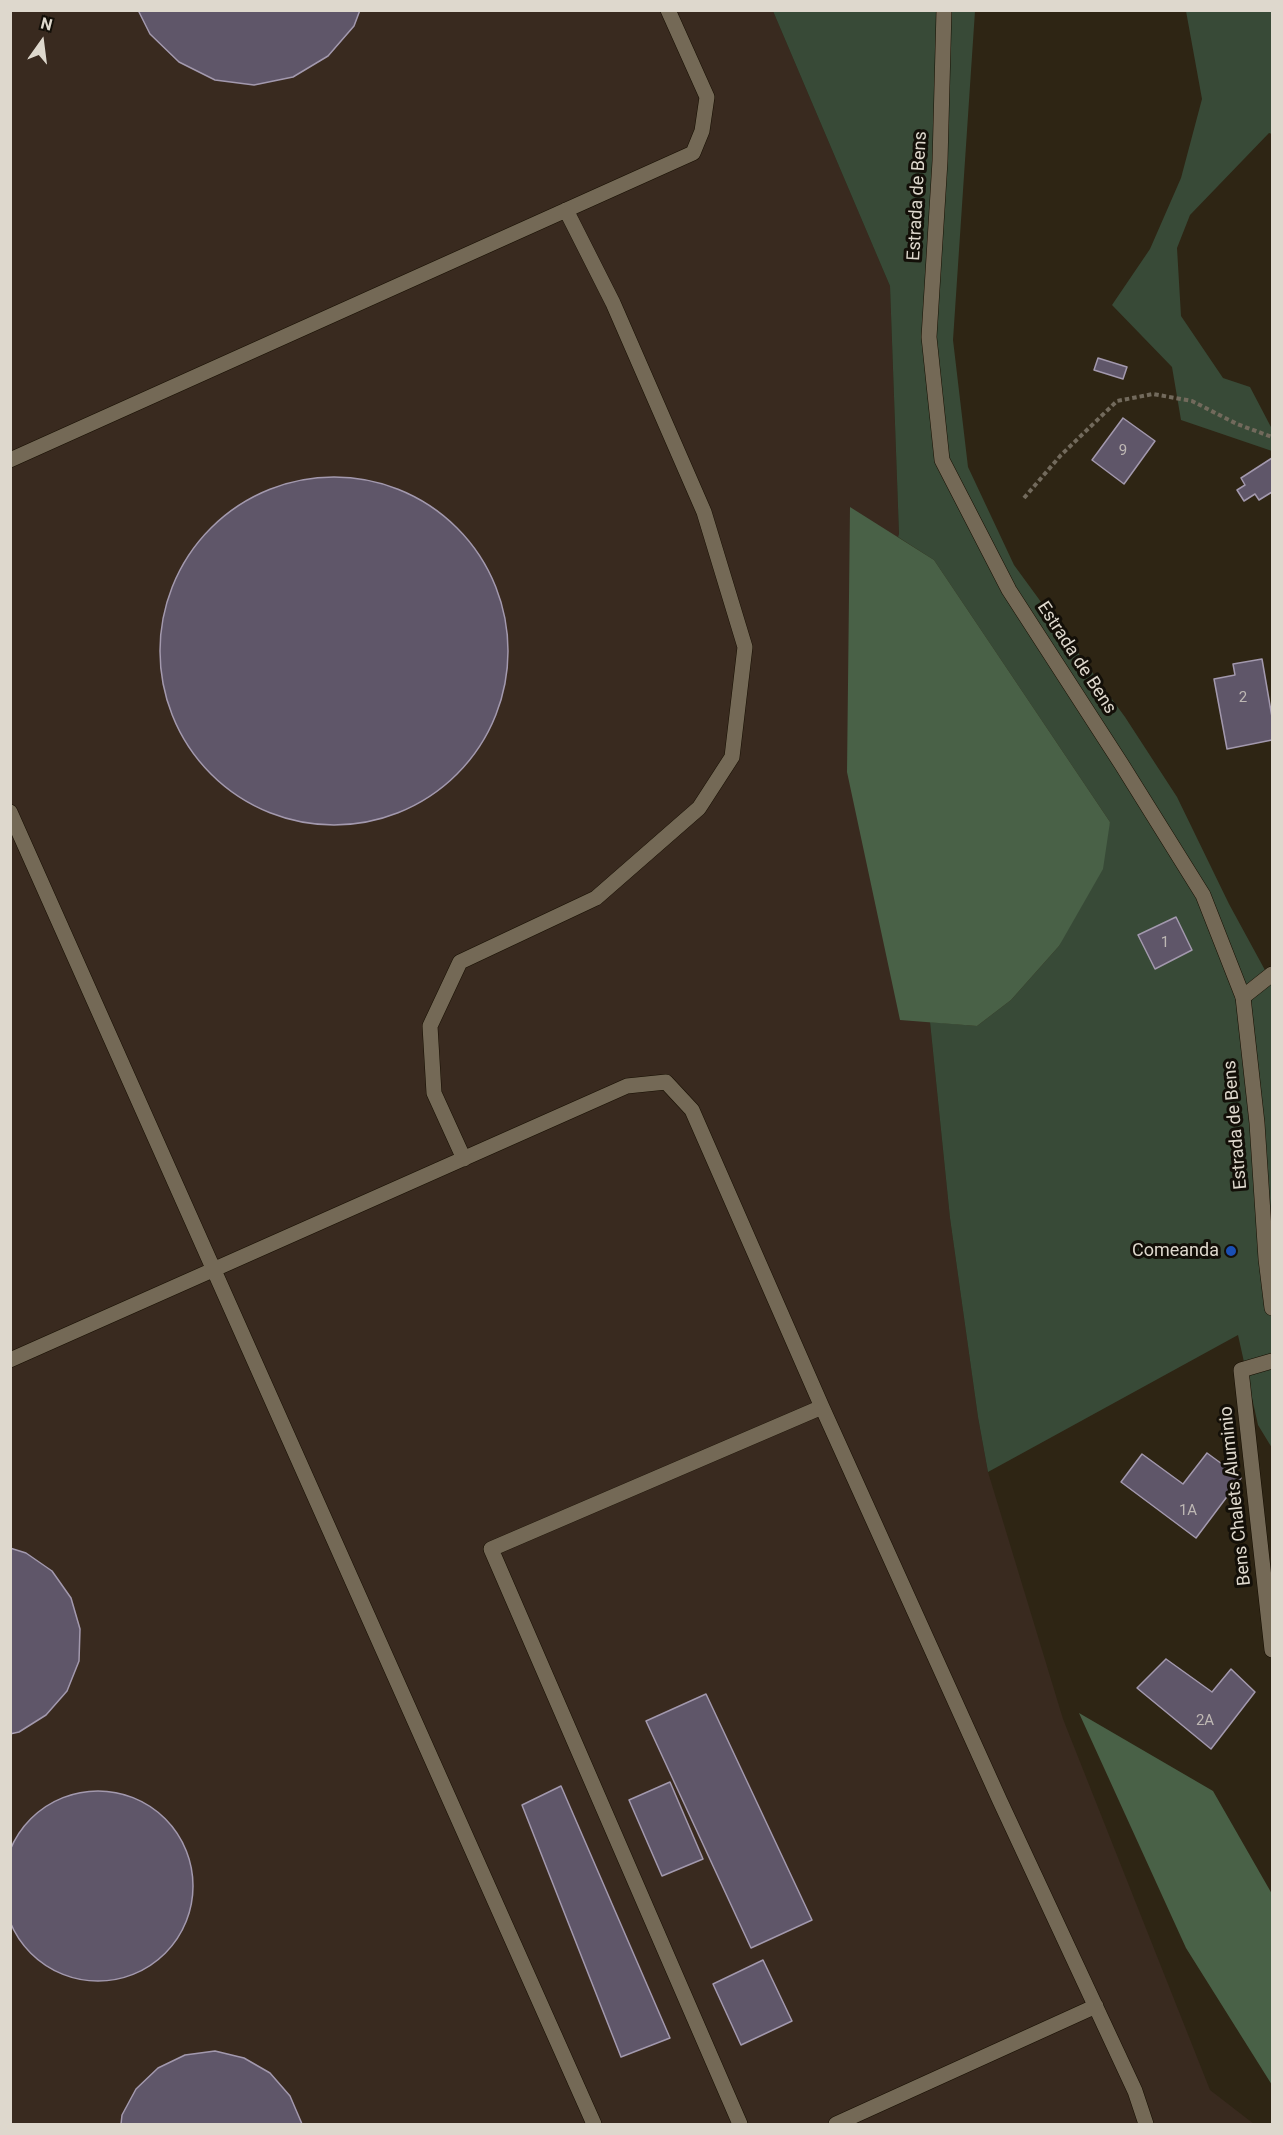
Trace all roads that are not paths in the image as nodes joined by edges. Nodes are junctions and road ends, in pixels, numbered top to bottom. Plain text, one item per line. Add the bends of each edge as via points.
1 (668, 10) edge
2 (944, 10) edge
3 (566, 210) junction
4 (10, 460) edge
5 (10, 812) edge
6 (1272, 974) edge
7 (1243, 997) junction
8 (464, 1159) junction
9 (214, 1269) junction
10 (1272, 1308) edge
11 (10, 1360) edge
12 (1272, 1361) edge
13 (822, 1407) junction
14 (1272, 1650) edge
15 (1095, 2006) junction
16 (594, 2124) edge
17 (740, 2124) edge
18 (836, 2124) edge
19 (1146, 2124) edge

1 - 3 street via 707,97 702,131 693,153
2 - 7 street, Estrada de Bens via 929,337 942,460 1009,590 1203,896
3 - 4 street
3 - 8 street via 613,303 704,512 746,647 732,757 699,808 596,898 460,962 430,1026 434,1093
5 - 9 street
6 - 7 street
7 - 10 street, Estrada de Bens
8 - 9 street
8 - 13 street via 627,1086 666,1082 692,1110
9 - 11 street
9 - 16 street
12 - 14 street, Bens Chalets Aluminio via 1241,1370
13 - 15 street
13 - 17 street via 491,1549
15 - 18 street
15 - 19 street

